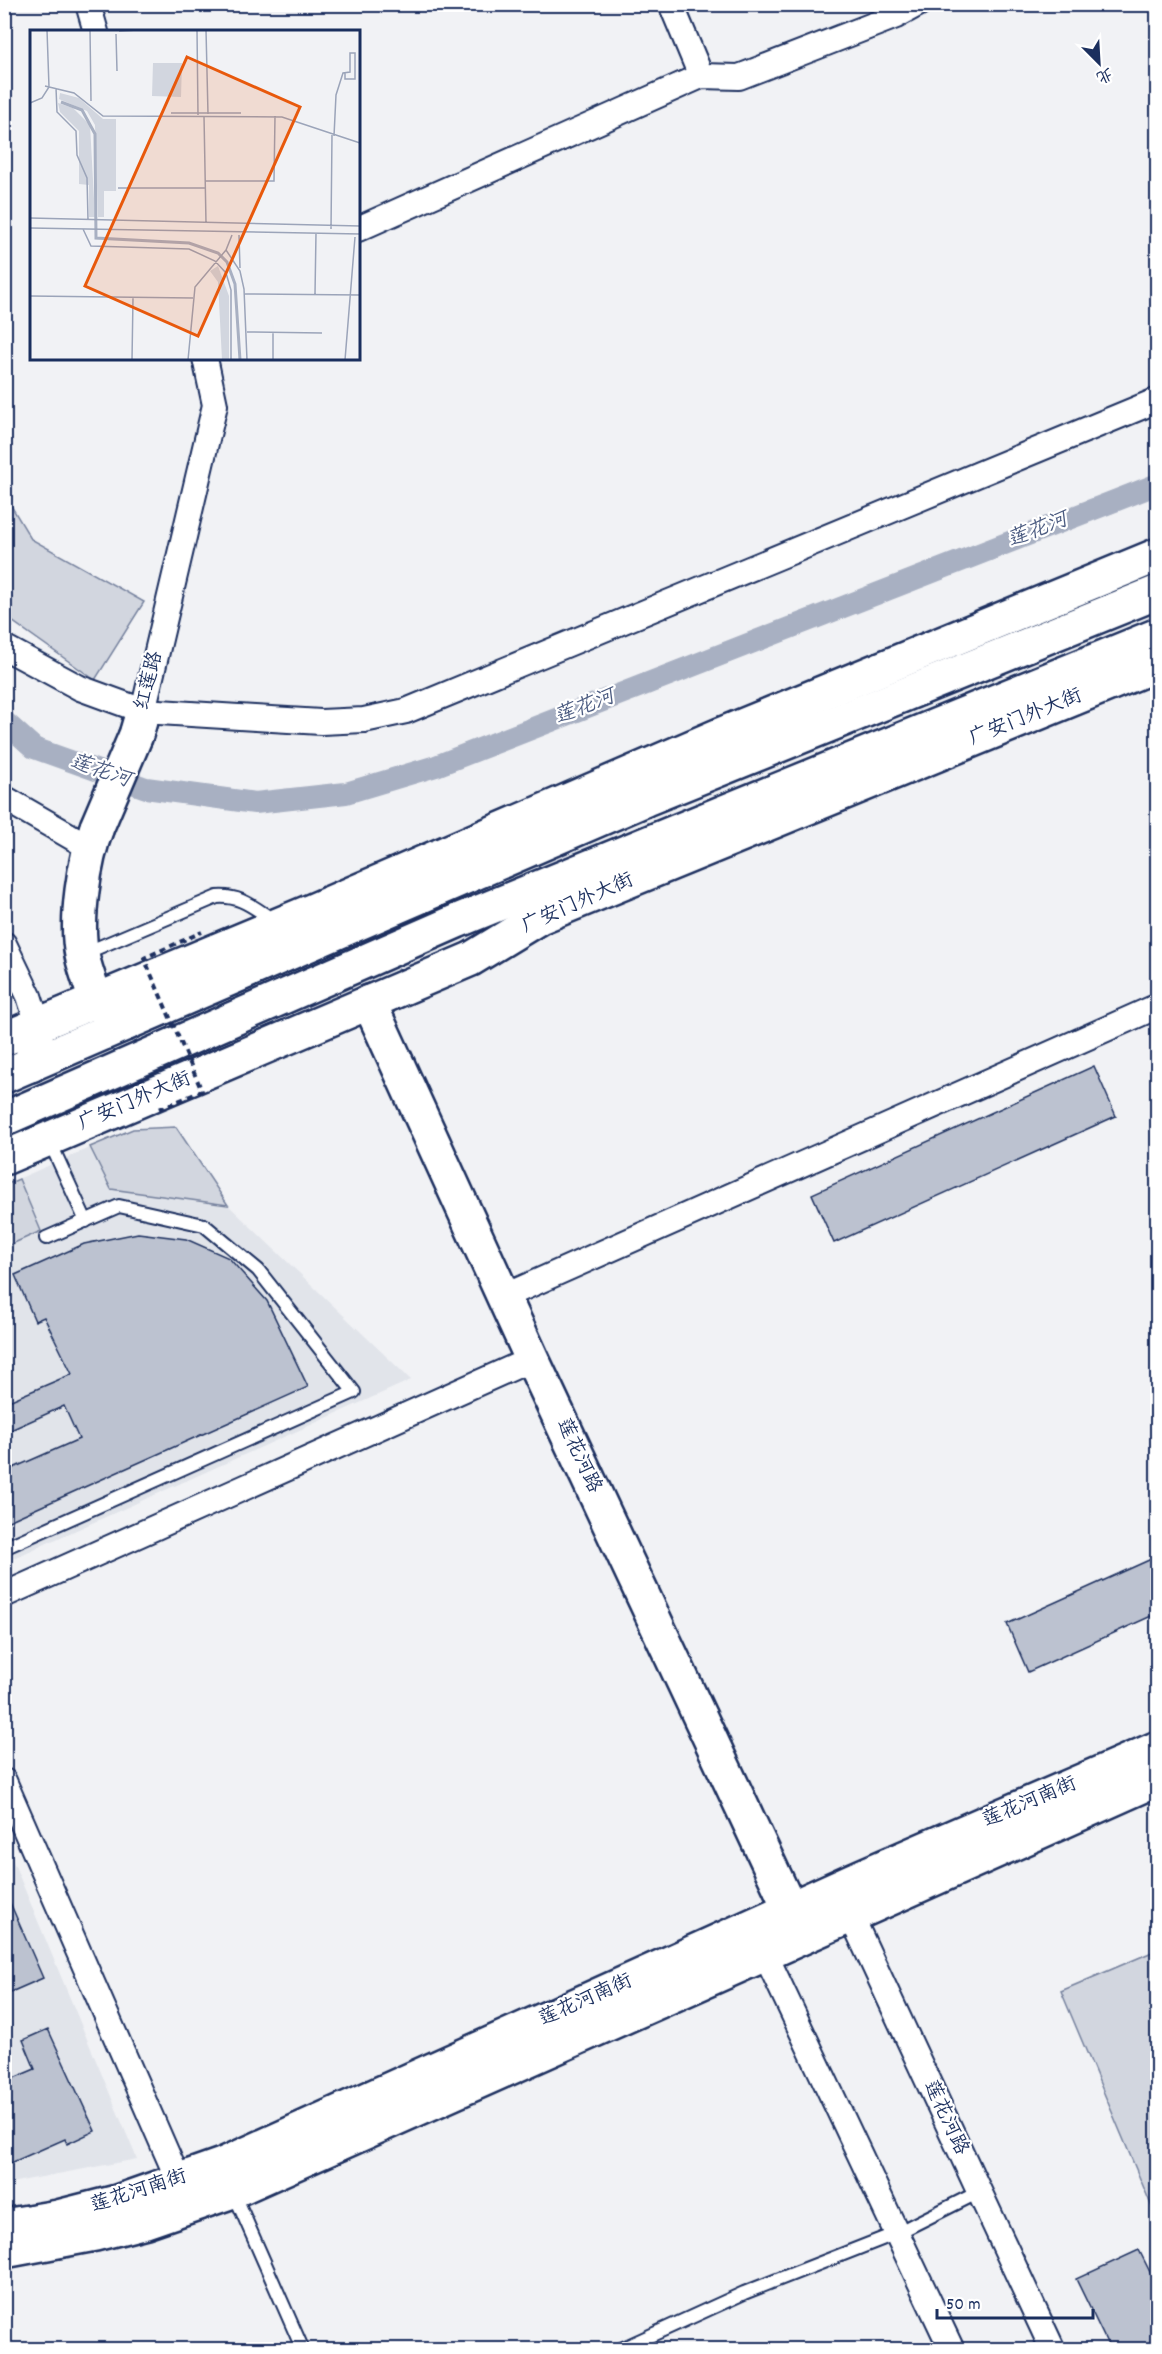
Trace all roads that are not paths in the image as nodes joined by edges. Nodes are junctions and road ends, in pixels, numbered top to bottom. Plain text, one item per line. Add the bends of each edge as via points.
1 (88, 4) edge
2 (671, 4) edge
3 (918, 4) edge
4 (95, 30) edge
5 (701, 76) junction
6 (360, 228) edge
7 (205, 360) edge
8 (1158, 400) edge
9 (1158, 555) edge
10 (1158, 592) edge
11 (1158, 634) edge
12 (4, 647) edge
13 (1158, 664) edge
14 (140, 723) junction
15 (4, 798) edge
16 (93, 837) junction
17 (286, 938) junction
18 (4, 944) edge
19 (82, 954) junction
20 (96, 1000) junction
21 (369, 1002) junction
22 (1158, 1005) edge
23 (127, 1023) junction
24 (38, 1024) junction
25 (4, 1039) edge
26 (18, 1070) edge
27 (4, 1119) edge
28 (48, 1139) junction
29 (4, 1158) edge
30 (86, 1221) junction
31 (46, 1238) dead end
32 (505, 1296) junction
33 (532, 1359) junction
34 (4, 1548) edge
35 (4, 1595) edge
36 (1158, 1748) edge
37 (1158, 1779) edge
38 (4, 1781) edge
39 (844, 1902) junction
40 (790, 1909) junction
41 (759, 1940) junction
42 (228, 2178) junction
43 (979, 2192) junction
44 (184, 2193) junction
45 (4, 2226) edge
46 (897, 2233) junction
47 (4, 2251) edge
48 (303, 2349) edge
49 (620, 2349) edge
50 (952, 2349) edge
51 (1053, 2349) edge

1 - 4 street
2 - 5 street
3 - 5 street via 739,77
5 - 6 street
7 - 14 street, 红莲路 via 215,405
8 - 14 street via 406,711 364,720 321,722
9 - 17 main road via 720,735
10 - 17 main road via 668,790
11 - 27 main road, 广安门外大街 via 457,921
12 - 14 street
13 - 21 main road, 广安门外大街 via 540,917 471,958
14 - 16 main road, 红莲路, bridge
15 - 16 street
16 - 19 main road, 红莲路 via 84,882
17 - 19 lane via 242,900 217,897
17 - 20 main road
17 - 23 main road
18 - 24 street
19 - 20 main road, 红莲路
20 - 23 main road
20 - 24 main road
21 - 28 main road, 广安门外大街
21 - 32 main road, 莲花河路
22 - 32 street
23 - 26 main road
24 - 25 main road
24 - 26 main road
28 - 29 main road, 广安门外大街
28 - 30 lane
30 - 31 lane
30 - 34 lane via 119,1206 204,1225 258,1270 354,1392
32 - 33 main road, 莲花河路
33 - 35 street
33 - 40 main road, 莲花河路
36 - 39 main road, 莲花河南街
37 - 39 main road, 莲花河南街
38 - 44 street
39 - 40 main road, 莲花河南街
39 - 41 main road, 莲花河南街
39 - 43 street, 莲花河路
40 - 41 main road, 莲花河南街
41 - 42 main road, 莲花河南街
41 - 46 street
42 - 44 main road, 莲花河南街
42 - 48 lane
43 - 46 lane
43 - 51 street, 莲花河路
44 - 45 main road, 莲花河南街 via 117,2202
44 - 47 main road, 莲花河南街 via 146,2221
46 - 49 lane via 744,2293
46 - 50 street

